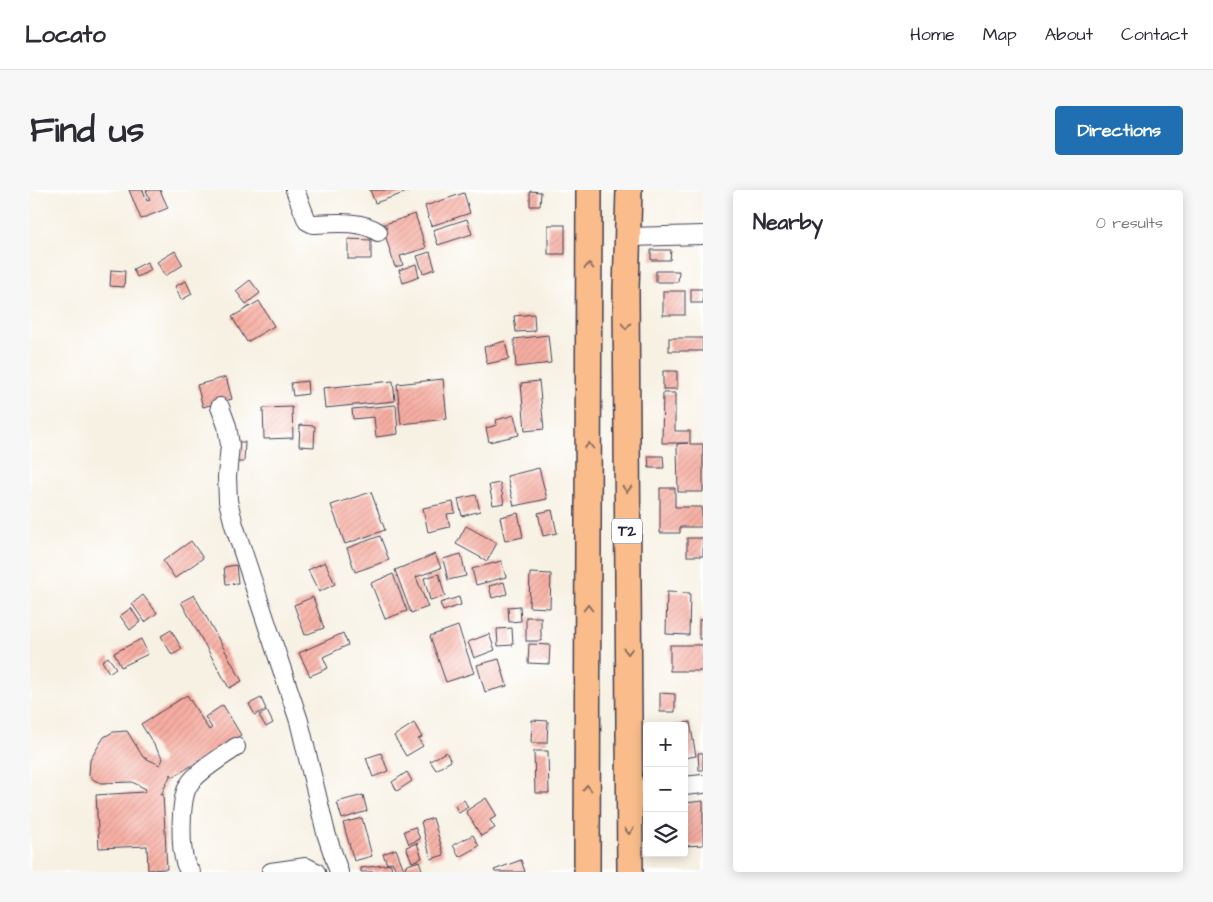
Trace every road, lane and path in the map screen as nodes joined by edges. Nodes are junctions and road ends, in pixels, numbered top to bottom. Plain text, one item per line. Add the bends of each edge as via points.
1 (295, 190) edge
2 (589, 190) edge
3 (629, 190) edge
4 (378, 232) dead end
5 (703, 235) edge
6 (629, 237) junction
7 (626, 290) junction
8 (589, 292) junction
9 (220, 407) dead end
10 (236, 748) dead end
11 (703, 784) edge
12 (688, 786) edge
13 (638, 790) edge
14 (191, 872) edge
15 (271, 872) edge
16 (316, 872) edge
17 (339, 872) edge
18 (586, 872) edge
19 (630, 872) edge

1 - 4 street via 307,221 313,224 360,225
8 -> 2 highway, T2
3 - 6 highway, T2
5 - 6 street
6 - 7 highway, T2
7 - 8 highway
7 -> 13 highway, T2
18 -> 8 highway, T2
9 - 17 street via 230,445 228,501 234,525 299,721 326,833
10 - 14 street via 195,777 183,799 182,848 185,865
11 - 12 street
13 -> 19 highway, T2
15 - 16 street via 306,867

